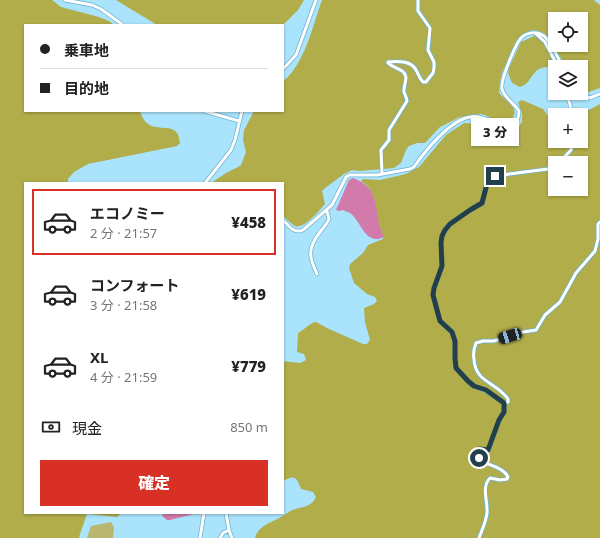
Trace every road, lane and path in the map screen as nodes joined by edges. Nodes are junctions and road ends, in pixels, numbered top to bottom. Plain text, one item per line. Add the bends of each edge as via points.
1 (65, 0) edge
2 (316, 0) edge
3 (418, 0) edge
4 (122, 24) edge
5 (535, 33) junction
6 (554, 60) edge
7 (559, 60) edge
8 (284, 67) edge
9 (600, 94) edge
10 (588, 97) edge
11 (206, 112) edge
12 (215, 112) edge
13 (242, 112) edge
14 (210, 114) junction
15 (239, 121) junction
16 (548, 169) edge
17 (382, 173) junction
18 (206, 182) edge
19 (327, 211) junction
20 (284, 221) edge
21 (600, 222) edge
22 (316, 274) dead end
23 (504, 403) junction
24 (204, 514) edge
25 (226, 514) edge
26 (229, 530) junction
27 (200, 538) edge
28 (220, 538) edge
29 (232, 538) edge
30 (479, 538) edge

1 - 4 street via 92,5
2 - 8 street via 296,55
3 - 17 street via 418,12 430,28 428,50 434,62 433,73 426,82 423,82 414,67 403,62 388,62 407,77 404,93 407,101 389,130 389,140 382,150
5 - 6 street via 545,42
5 - 7 street via 547,39
5 - 17 street via 521,38 502,79 504,94 519,111 513,126 498,127 476,116 465,118 441,134 410,169
9 - 10 street
11 - 14 street
12 - 14 street
13 - 15 street
14 - 15 street
15 - 18 street via 231,150
16 - 23 street via 490,178 482,203 450,224 442,236 442,266 433,295 440,321 452,332 455,341 456,368 474,386 486,390
17 - 19 street via 346,177
19 - 20 street via 300,232
19 - 22 street via 329,219 316,238 310,253
21 - 23 street via 595,251 576,273 560,302 545,315 536,330 476,343 474,366 477,373 505,393 508,402
23 - 30 street via 504,412 488,450 479,449 476,454 508,477 504,481 490,478 488,480 487,513
24 - 27 street
25 - 26 street
26 - 28 street
26 - 29 street

